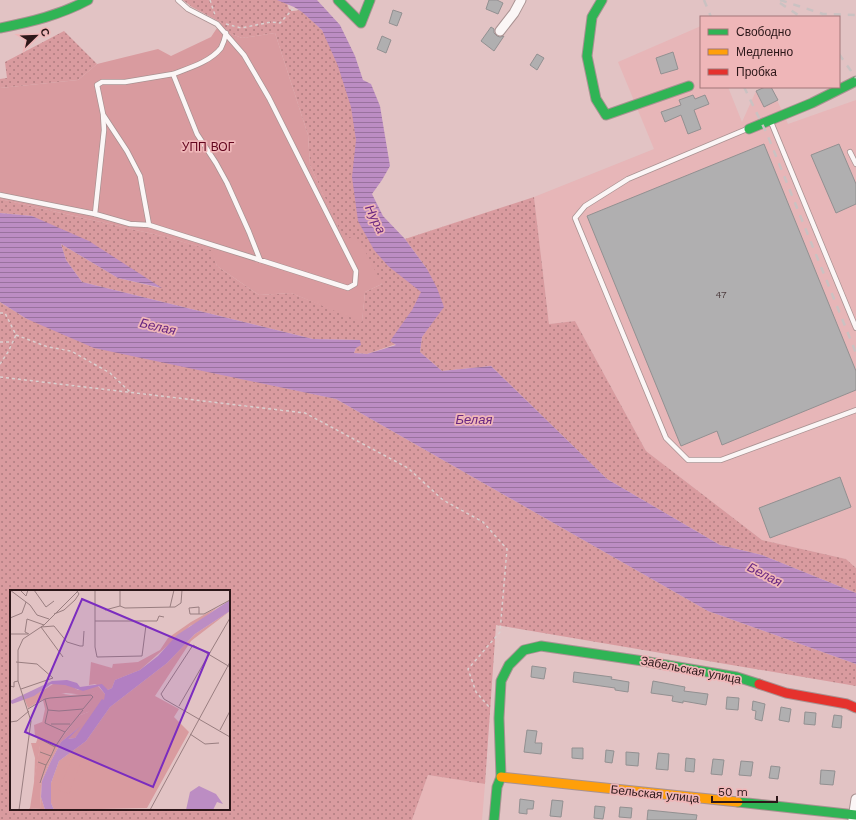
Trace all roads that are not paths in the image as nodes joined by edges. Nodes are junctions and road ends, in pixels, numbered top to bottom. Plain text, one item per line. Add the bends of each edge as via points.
1 (88, 0) edge
2 (178, 0) edge
3 (338, 0) edge
4 (370, 0) edge
5 (521, 0) edge
6 (602, 0) edge
7 (0, 28) edge
8 (500, 31) dead end
9 (226, 33) junction
10 (173, 74) junction
11 (856, 81) edge
12 (689, 86) dead end
13 (103, 114) junction
14 (770, 120) junction
15 (749, 129) joint
16 (850, 152) dead end
17 (856, 164) edge
18 (0, 195) edge
19 (95, 214) junction
20 (149, 226) junction
21 (260, 260) junction
22 (856, 328) edge
23 (856, 410) edge
24 (856, 708) edge
25 (501, 777) junction
26 (856, 799) edge
27 (854, 817) edge
28 (494, 820) edge

1 - 7 street via 76,8
2 - 9 lane via 188,9 217,24
3 - 4 street via 361,23
5 - 8 street
6 - 12 street via 592,18 587,56 596,99 606,115
9 - 10 lane via 221,48 212,57
9 - 21 lane via 244,55 269,98 356,271 355,284 348,288
10 - 13 lane via 125,82 102,82 97,85
10 - 21 lane via 197,134 227,183
11 - 14 street
13 - 19 lane via 104,130
13 - 20 lane via 140,176
14 - 15 street
14 - 22 lane
15 - 23 lane via 628,179 585,206 575,218 666,438 688,460 721,460
16 - 17 lane
18 - 19 lane
19 - 20 lane via 130,224
20 - 21 lane
24 - 25 street, Забельская улица via 847,704 786,693 737,677 541,646 524,650 509,666 501,680
25 - 27 street, Бельская улица
25 - 28 street via 497,787
26 - 27 street

